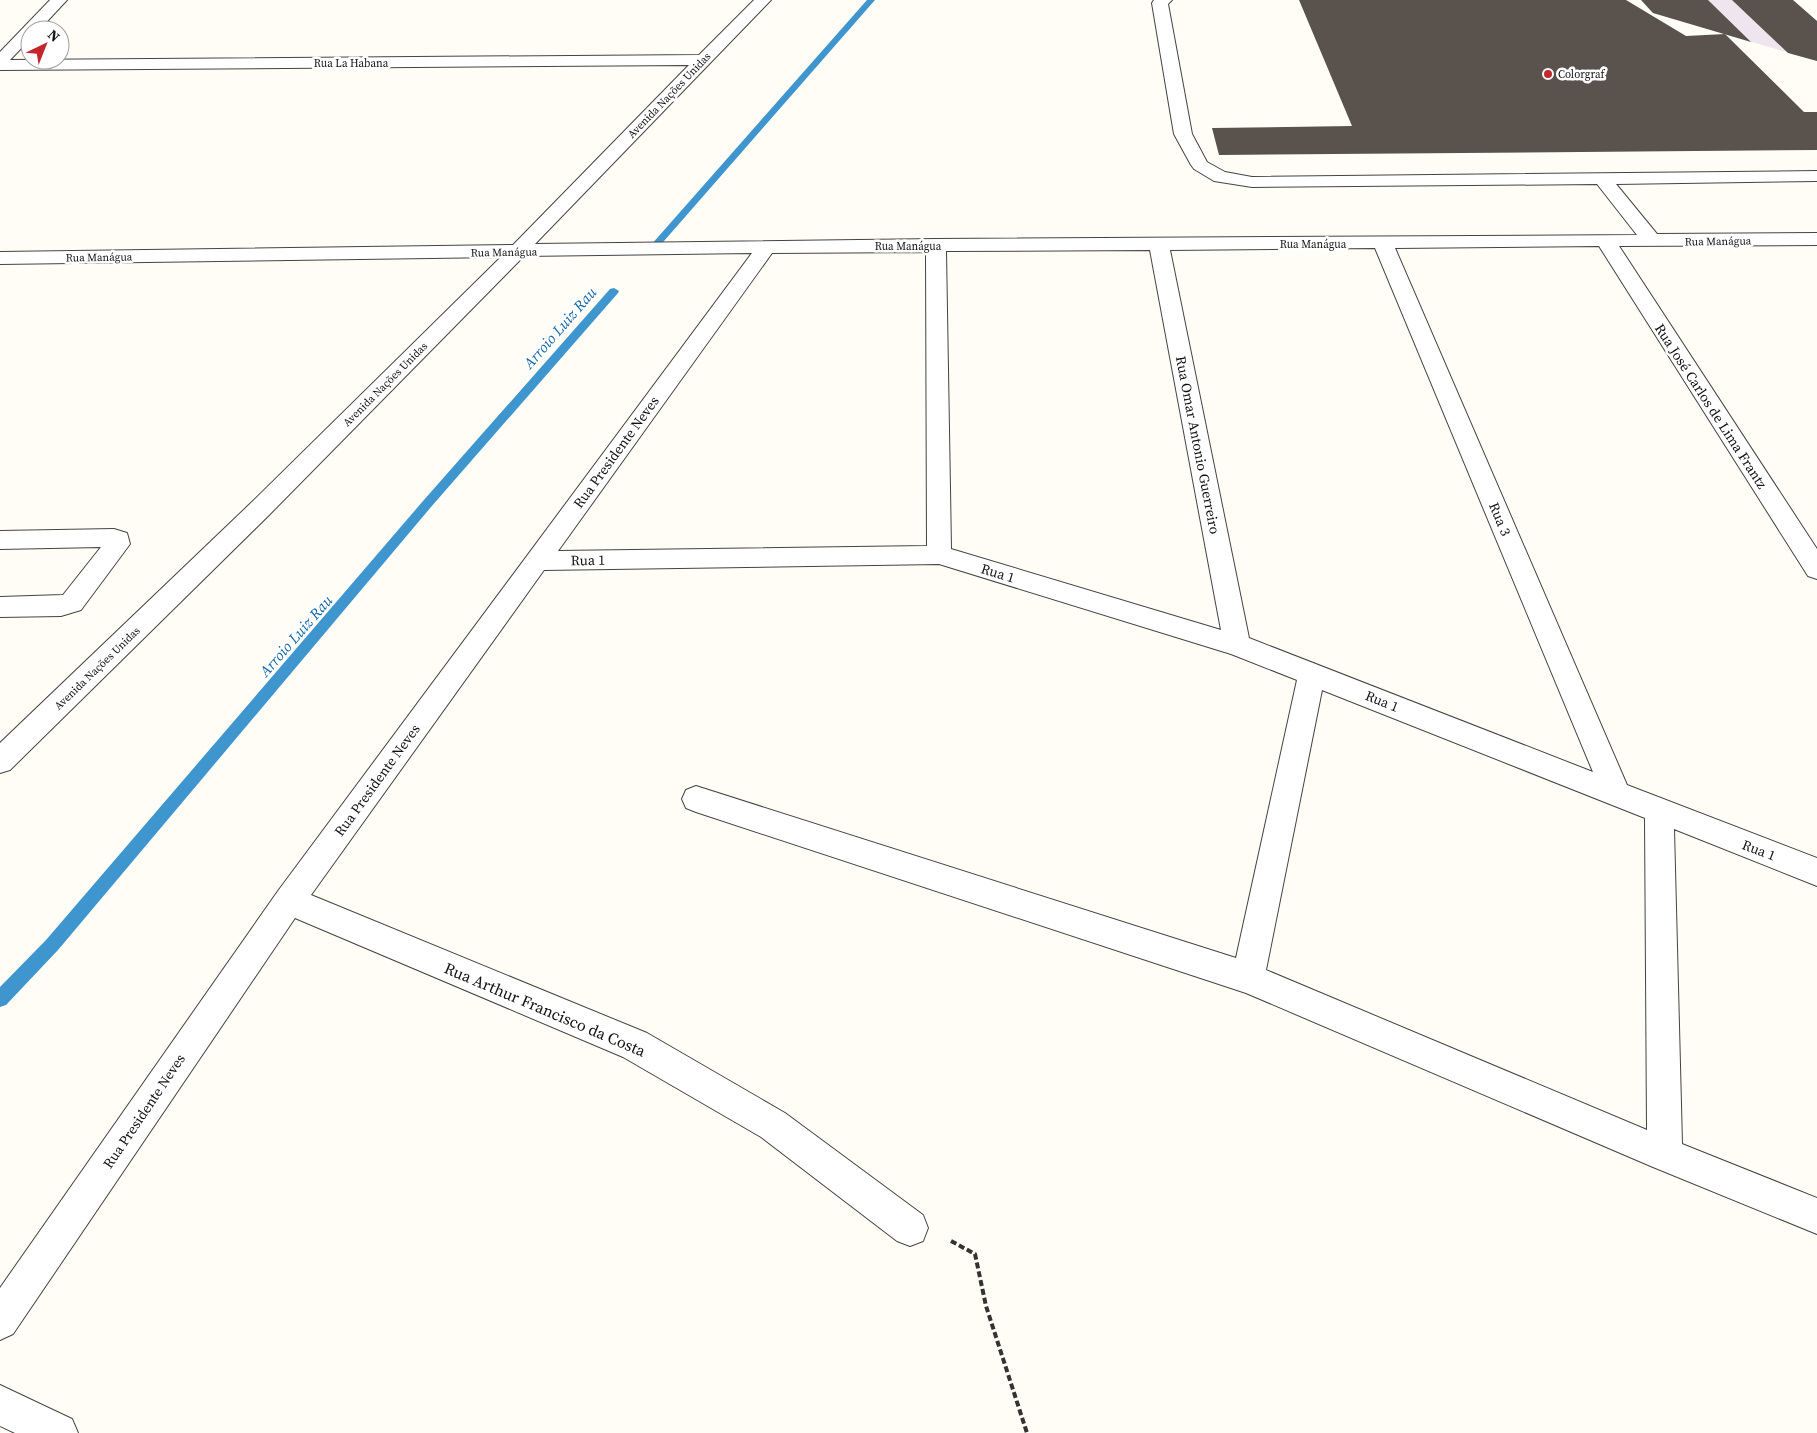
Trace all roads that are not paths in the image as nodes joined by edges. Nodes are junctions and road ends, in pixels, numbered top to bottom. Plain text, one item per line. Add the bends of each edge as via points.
1 (60, 0) edge
2 (764, 0) edge
3 (1164, 0) edge
4 (40, 20) edge
5 (20, 40) edge
6 (702, 60) junction
7 (0, 61) edge
8 (0, 65) edge
9 (1817, 176) edge
10 (1602, 178) junction
11 (1817, 239) edge
12 (1652, 241) junction
13 (1606, 242) junction
14 (1383, 243) junction
15 (936, 245) junction
16 (1159, 245) junction
17 (766, 247) junction
18 (518, 252) junction
19 (0, 258) edge
20 (0, 540) edge
21 (939, 555) junction
22 (537, 561) junction
23 (1817, 569) edge
24 (0, 606) edge
25 (1238, 645) junction
26 (1312, 674) junction
27 (0, 761) edge
28 (1616, 794) junction
29 (696, 799) dead end
30 (1658, 810) junction
31 (1817, 872) edge
32 (289, 901) junction
33 (1248, 978) junction
34 (1665, 1154) junction
35 (1817, 1216) edge
36 (910, 1228) dead end
37 (0, 1321) edge
38 (0, 1405) edge
39 (58, 1433) edge

1 - 4 street
2 - 6 street, Avenida Nações Unidas
3 - 10 street via 1160,3 1183,134 1200,165 1220,176 1252,182
5 - 7 street
6 - 8 street, Rua La Habana
6 - 18 street, Avenida Nações Unidas
9 - 10 street
10 - 12 street
11 - 12 street, Rua Manágua
12 - 13 street, Rua Manágua
13 - 14 street, Rua Manágua
13 - 23 street, Rua José Carlos de Lima Frantz
14 - 16 street, Rua Manágua
14 - 28 street, Rua 3
15 - 16 street, Rua Manágua
15 - 17 street, Rua Manágua
15 - 21 street
16 - 25 street, Rua Omar Antonio Guerreiro
17 - 18 street, Rua Manágua
17 - 22 street, Rua Presidente Neves
18 - 19 street, Rua Manágua
18 - 27 street, Avenida Nações Unidas via 136,631
20 - 24 street via 114,538 118,544 72,604
21 - 22 street, Rua 1
21 - 25 street, Rua 1
22 - 32 street, Rua Presidente Neves
25 - 26 street, Rua 1
26 - 28 street, Rua 1
26 - 33 street
28 - 30 street, Rua 1
29 - 33 street
30 - 31 street, Rua 1
30 - 34 street
32 - 36 street, Rua Arthur Francisco da Costa via 634,1045 773,1125
32 - 37 street, Rua Presidente Neves
33 - 34 street
34 - 35 street
38 - 39 street

